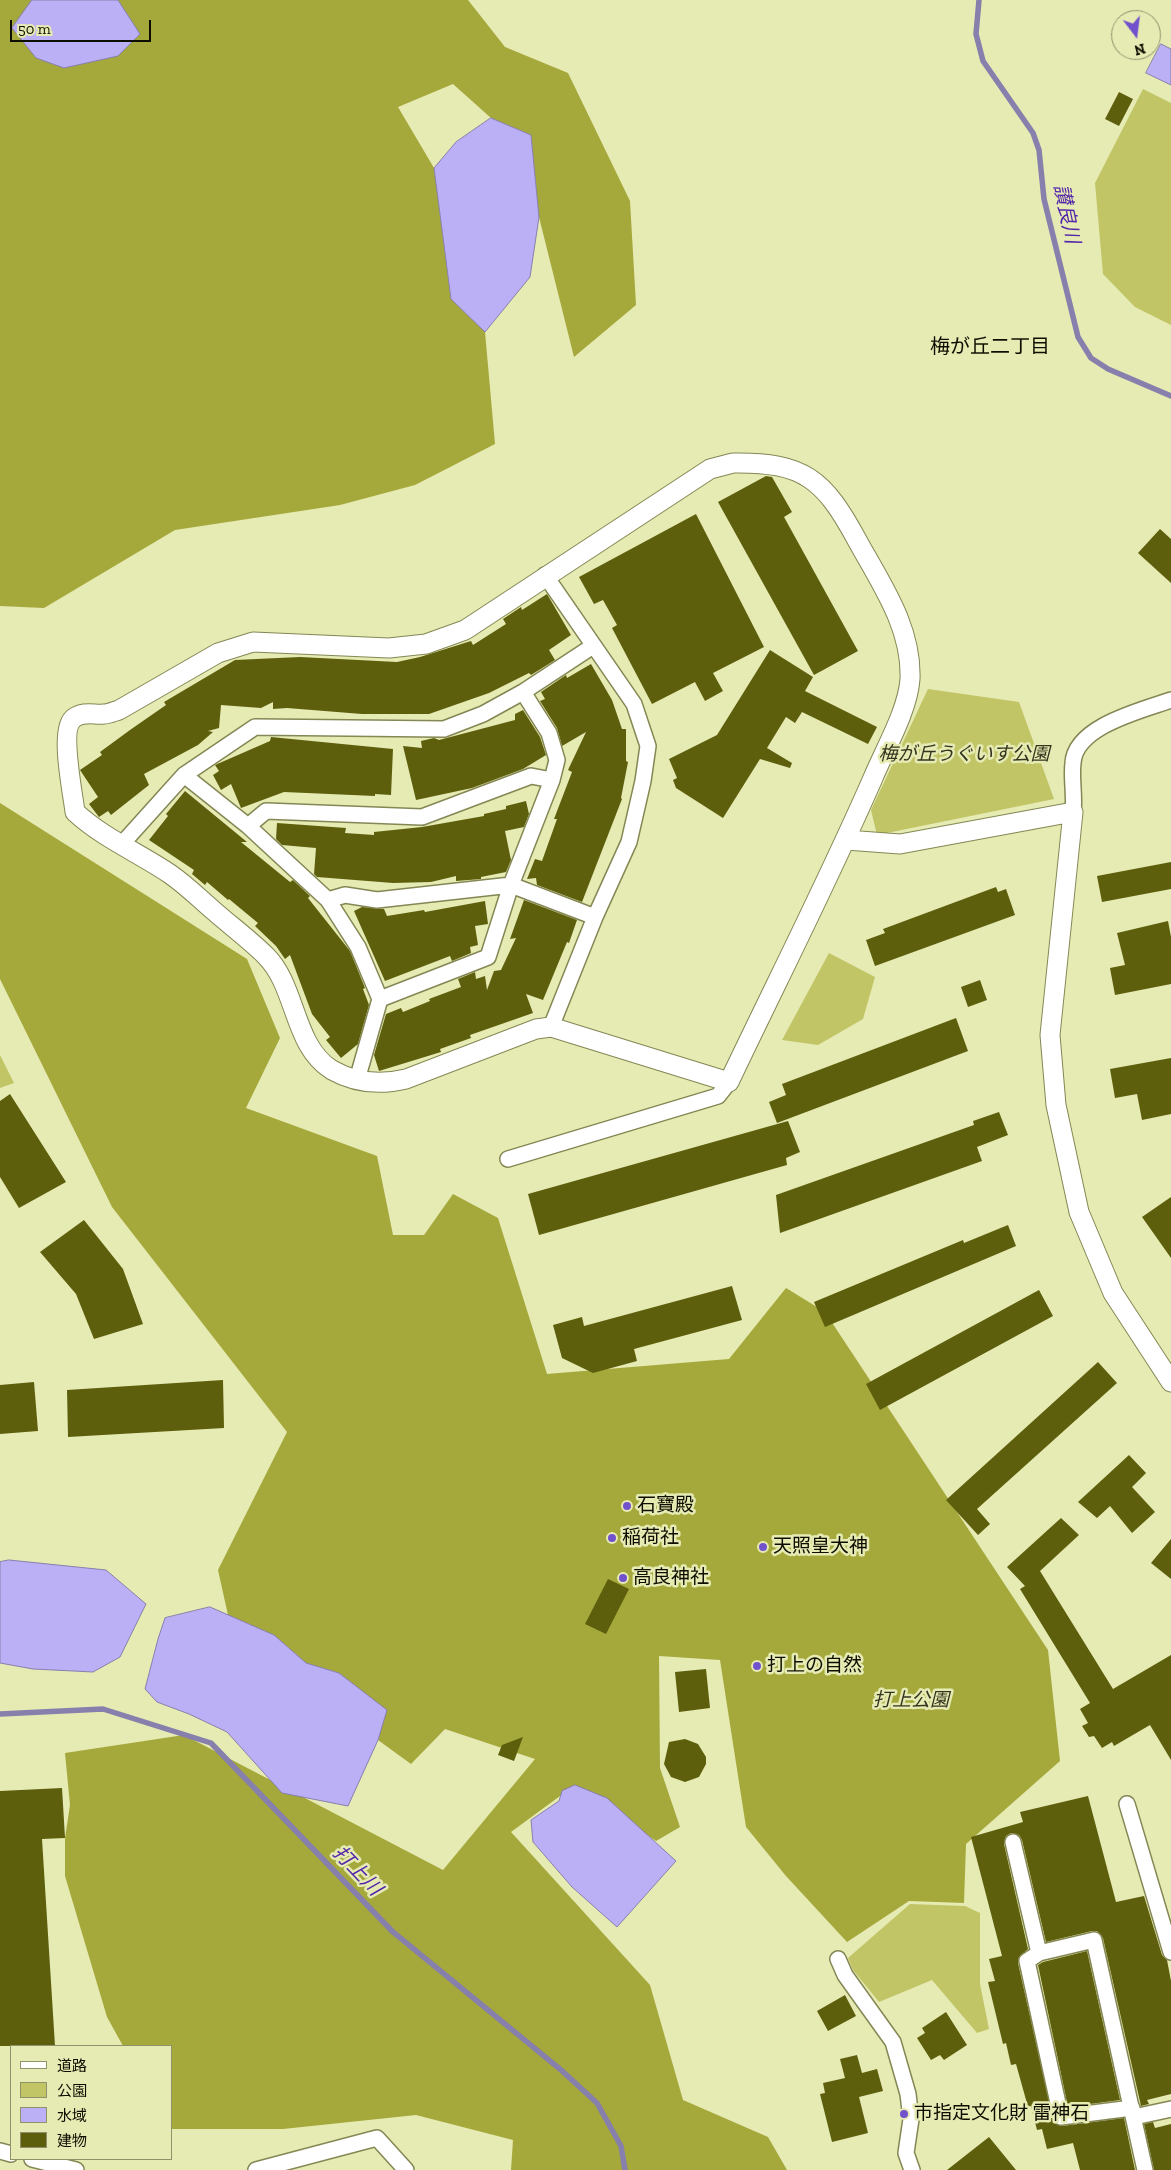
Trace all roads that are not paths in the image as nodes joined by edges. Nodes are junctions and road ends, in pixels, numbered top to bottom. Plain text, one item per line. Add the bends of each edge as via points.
1 (545, 575) junction
2 (593, 646) junction
3 (523, 692) junction
4 (1171, 700) edge
5 (184, 775) junction
6 (552, 780) junction
7 (1073, 812) junction
8 (248, 826) junction
9 (846, 840) junction
10 (121, 845) junction
11 (511, 885) junction
12 (328, 900) junction
13 (595, 917) junction
14 (380, 999) junction
15 (552, 1027) junction
16 (357, 1080) junction
17 (729, 1082) junction
18 (508, 1159) dead end
19 (1171, 1382) edge
20 (1127, 1804) dead end
21 (1013, 1842) dead end
22 (1171, 1952) edge
23 (1039, 1953) junction
24 (838, 1959) dead end
25 (1171, 2109) edge
26 (1133, 2112) junction
27 (36, 2160) edge
28 (76, 2170) edge
29 (256, 2170) edge
30 (406, 2170) edge
31 (912, 2170) edge
32 (1146, 2170) edge

1 - 2 street
1 - 9 street via 710,469 733,463 764,463 792,468 815,482 838,505 899,618 908,647 910,680 904,706
1 - 10 street via 465,630 426,644 390,648 253,642 218,653 119,710 106,714 86,713 73,718 67,728 67,746 75,812
2 - 3 street
2 - 13 street via 634,704 648,746 644,781 629,842
3 - 5 street via 483,714 444,729 255,727
3 - 6 street via 549,733 556,760
4 - 7 street via 1114,719 1079,744 1072,761
5 - 8 street
5 - 10 street
6 - 8 street via 531,776 422,817 266,811
6 - 11 street
7 - 9 street via 900,844
7 - 19 street via 1050,1035 1056,1105 1078,1212 1113,1293
8 - 12 street
9 - 17 street
10 - 16 street via 172,875 268,957 285,984 314,1052 331,1070
11 - 12 street via 377,900 345,895
11 - 13 street
11 - 14 street via 488,957
12 - 14 street via 358,947
13 - 15 street
14 - 16 street
15 - 16 street via 536,1028 406,1079 386,1084
15 - 17 street
17 - 18 street via 718,1096
20 - 22 street
21 - 23 street
23 - 26 street via 1094,1940
23 - 26 street via 1027,1961 1061,2117
24 - 31 street via 893,2042 908,2094 911,2119 906,2153
25 - 26 street
26 - 32 street
27 - 28 street
29 - 30 street via 377,2138

